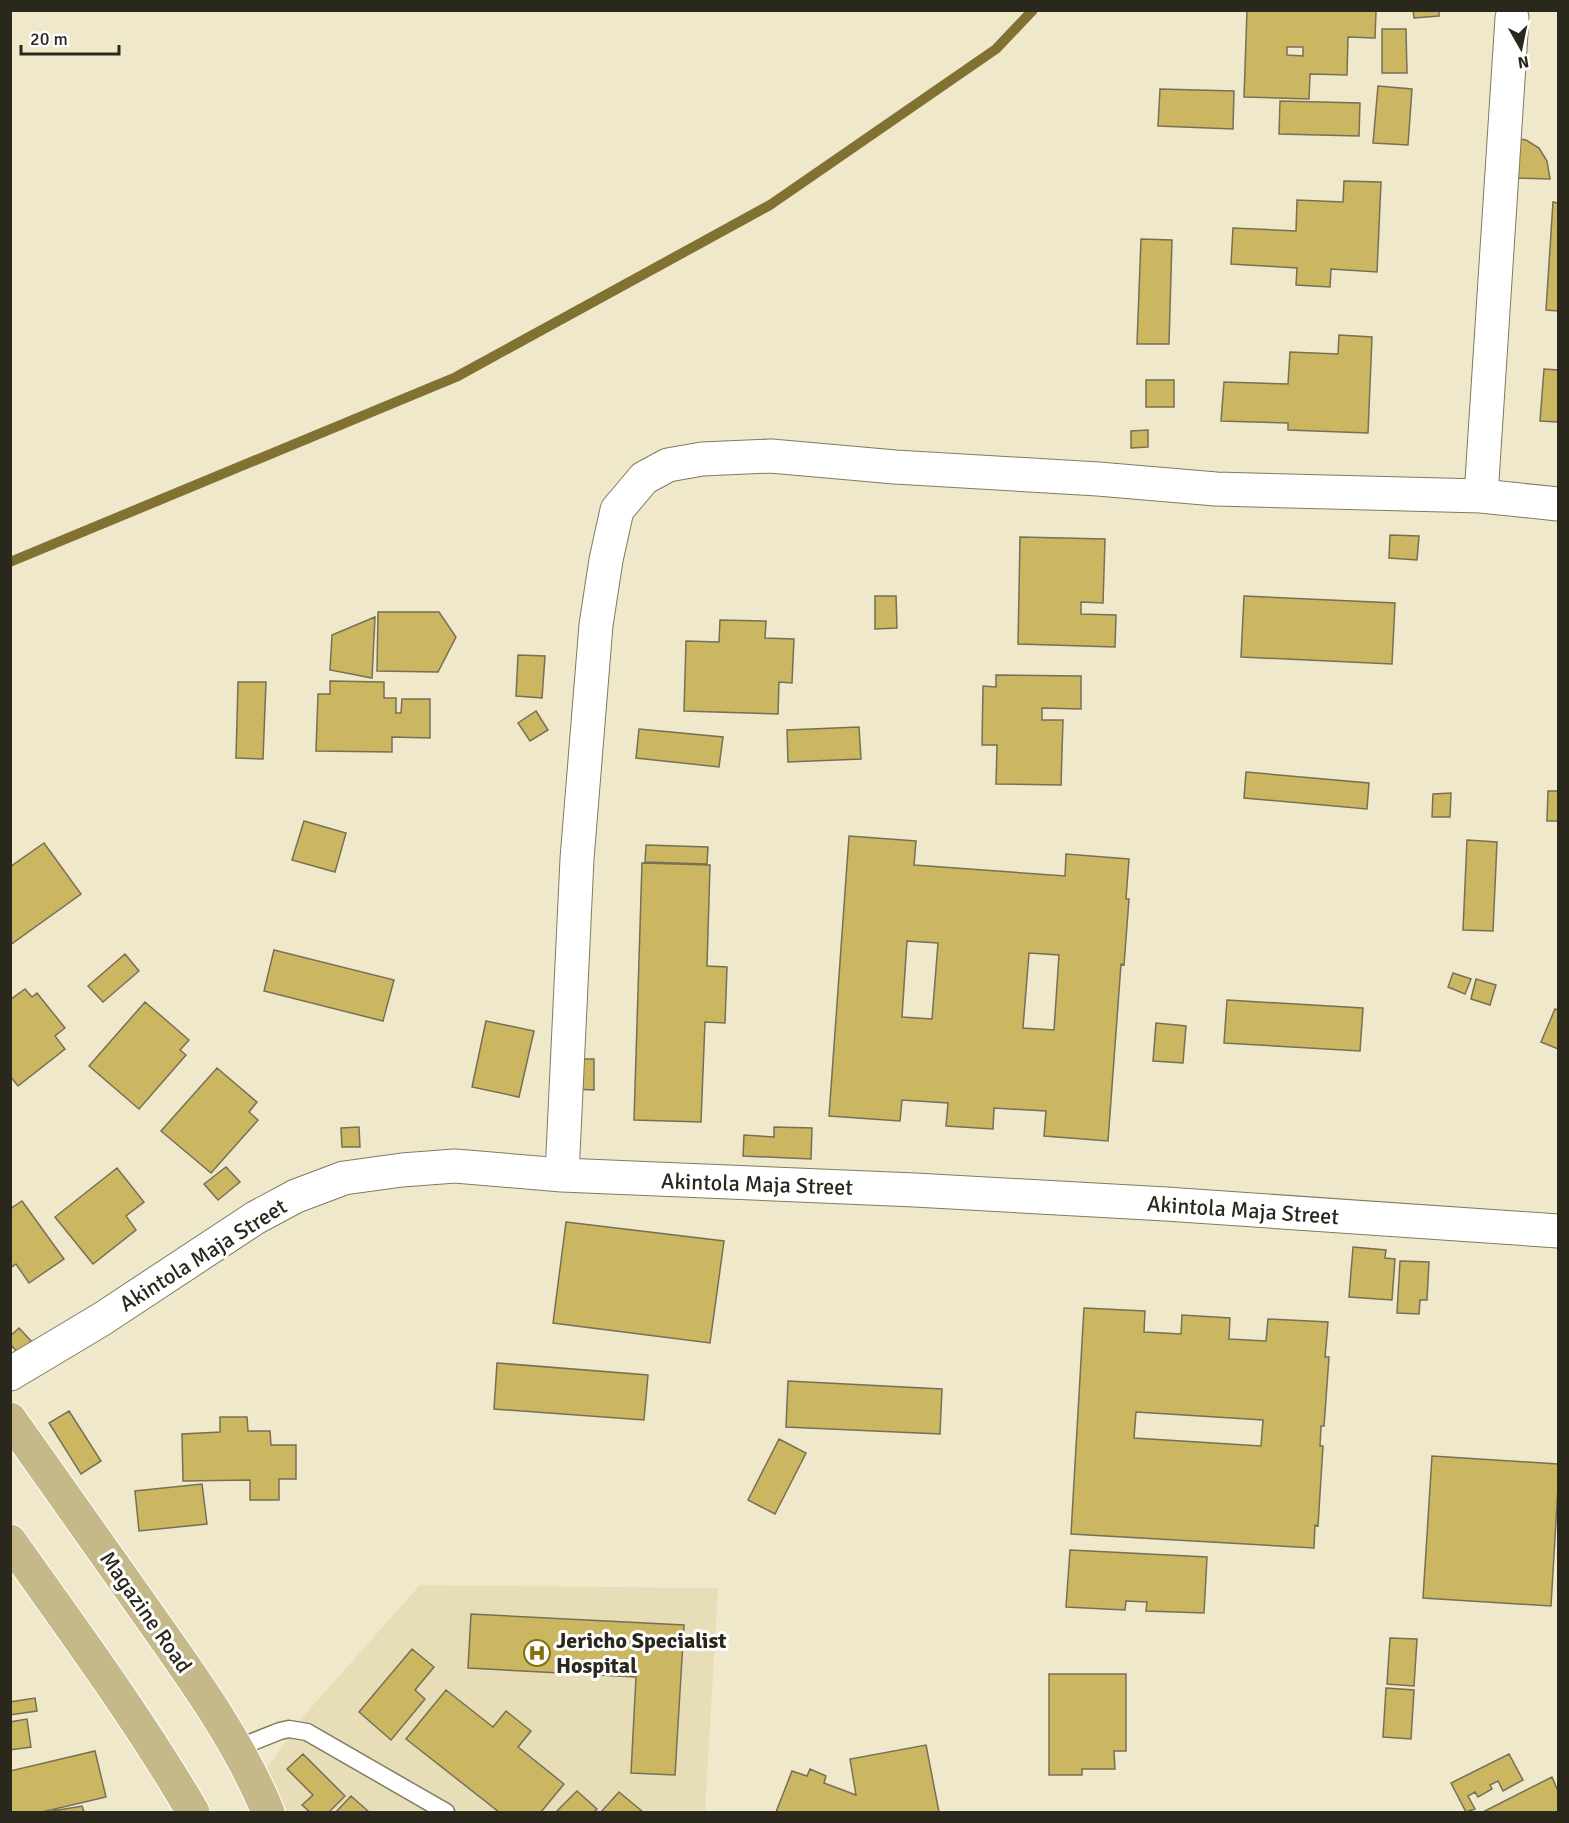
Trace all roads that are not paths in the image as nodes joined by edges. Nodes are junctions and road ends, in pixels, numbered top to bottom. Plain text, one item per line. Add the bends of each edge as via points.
1 (1512, 18) dead end
2 (1481, 496) junction
3 (1558, 504) edge
4 (562, 1175) junction
5 (1558, 1231) edge
6 (10, 1374) edge
7 (10, 1419) edge
8 (10, 1540) edge
9 (237, 1748) junction
10 (193, 1812) edge
11 (268, 1812) edge
12 (446, 1812) edge

1 - 2 street
2 - 3 street
2 - 4 street via 1216,489 771,456 702,459 668,465 644,478 617,510 596,626 577,859
4 - 5 street, Akintola Maja Street via 1166,1204
4 - 6 street, Akintola Maja Street via 454,1166 345,1178 296,1196 255,1218 102,1319
7 - 9 main road, Magazine Road via 177,1655
8 - 10 main road via 131,1713
9 - 11 main road, Magazine Road
9 - 12 lane via 280,1731 306,1732

